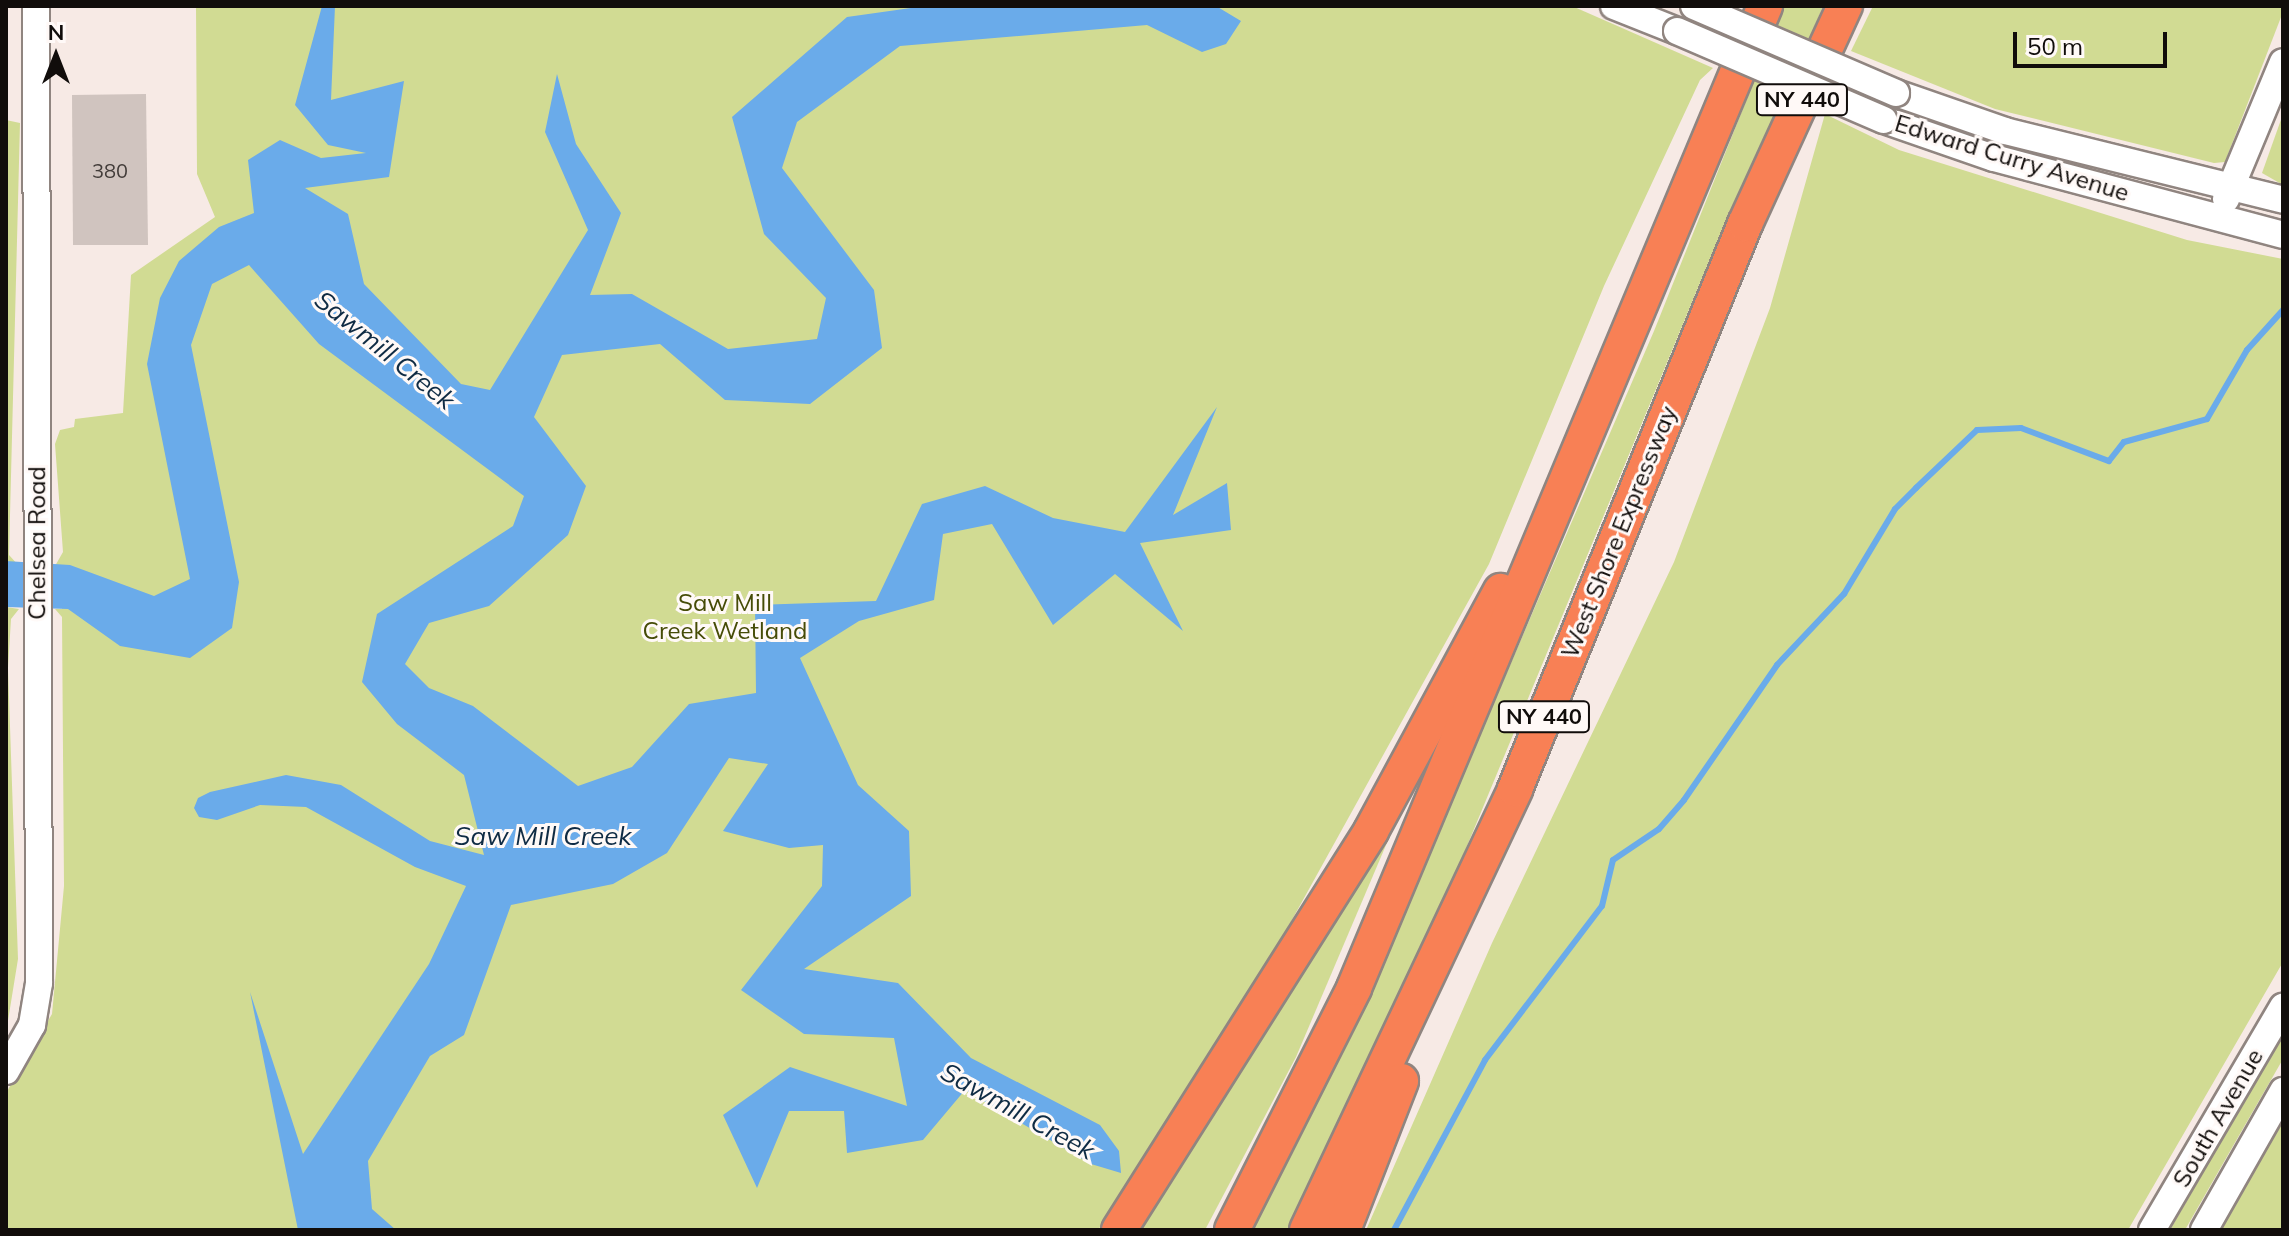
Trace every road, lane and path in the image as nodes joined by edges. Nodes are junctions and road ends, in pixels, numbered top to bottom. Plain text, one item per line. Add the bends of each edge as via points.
1 (36, 6) edge
2 (1614, 6) edge
3 (1694, 6) edge
4 (1765, 6) edge
5 (1845, 6) edge
6 (2283, 62) edge
7 (2230, 186) junction
8 (2283, 200) edge
9 (2219, 218) junction
10 (2283, 235) edge
11 (1590, 424) junction
12 (1515, 789) junction
13 (2283, 1007) edge
14 (6, 1071) edge
15 (2283, 1091) edge
16 (1119, 1230) edge
17 (1232, 1230) edge
18 (1307, 1230) edge
19 (1343, 1230) edge
20 (2152, 1230) edge
21 (2204, 1230) edge

1 - 14 street, Chelsea Road via 39,983 32,1025
2 - 9 street, Edward Curry Avenue, bridge via 1884,120 1994,158
3 - 7 street, Edward Curry Avenue, bridge via 1896,93 2005,131
4 - 11 highway, NY 440
5 - 12 highway, West Shore Expressway / NY 440 via 1745,224
6 - 7 street
7 - 8 street, Edward Curry Avenue
7 - 9 street
9 - 10 street, Edward Curry Avenue
11 - 16 highway via 1371,831
11 - 17 highway, NY 440 via 1354,988
12 - 18 highway, West Shore Expressway / NY 440
12 - 19 highway
13 - 20 street, South Avenue
15 - 21 street, South Avenue

